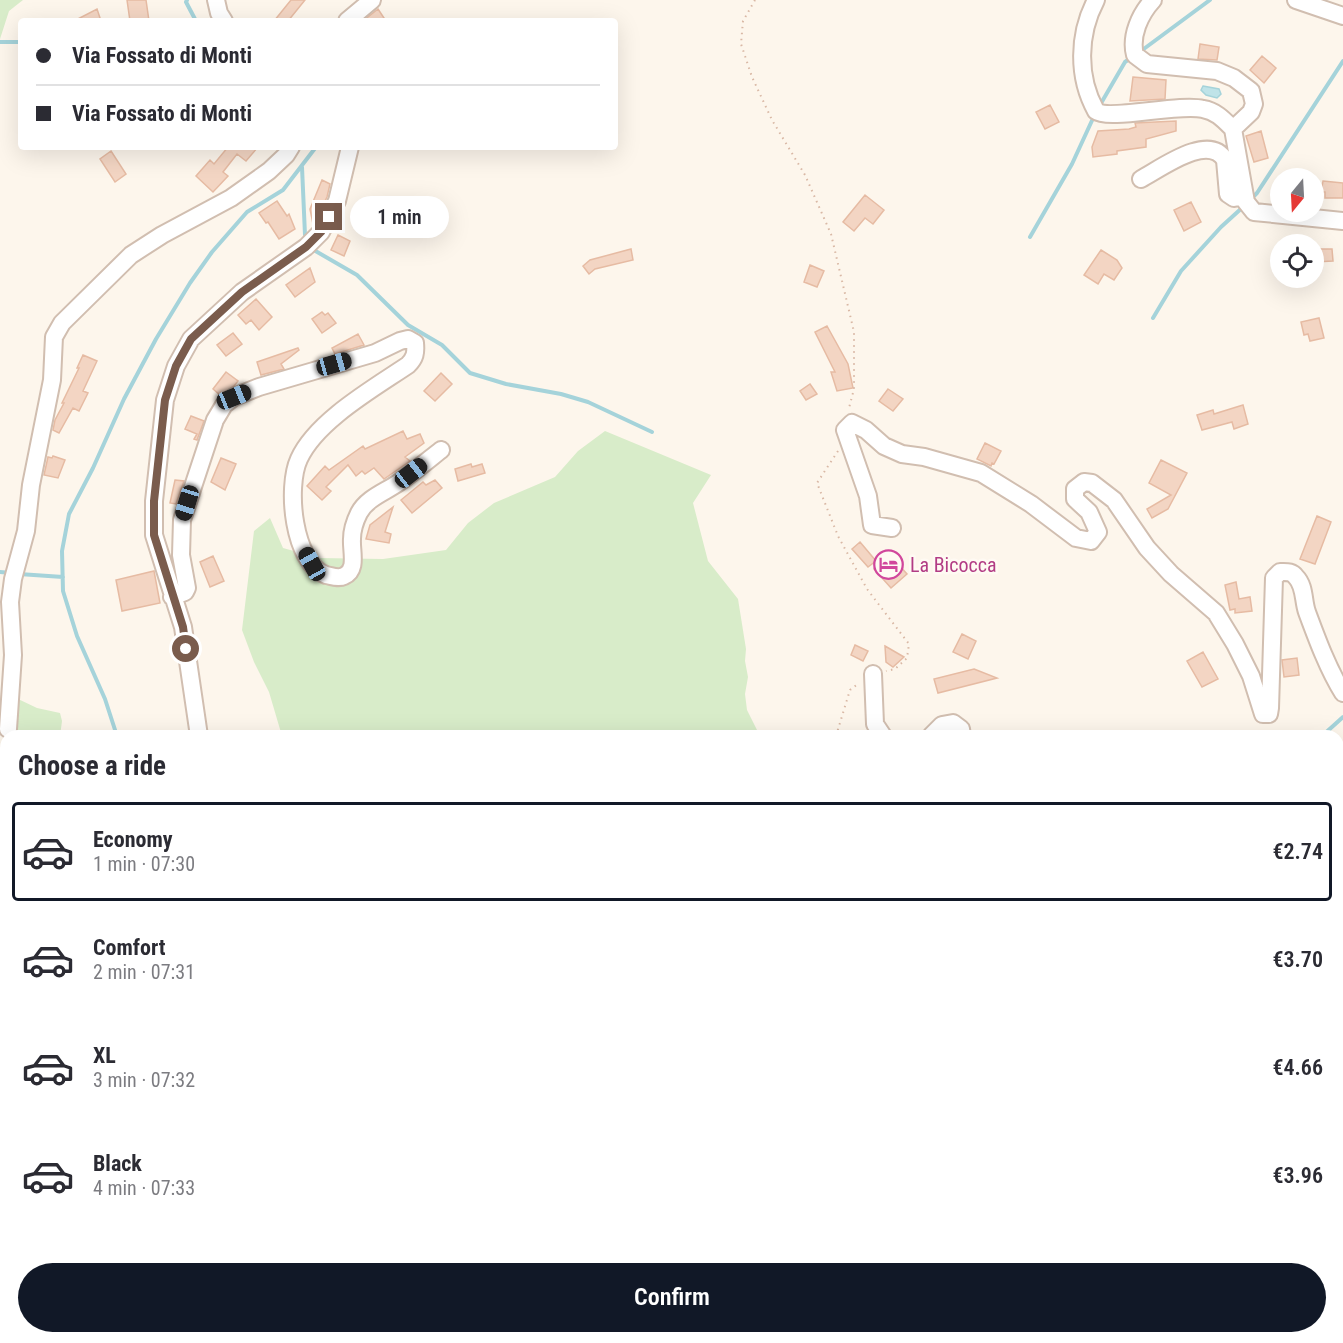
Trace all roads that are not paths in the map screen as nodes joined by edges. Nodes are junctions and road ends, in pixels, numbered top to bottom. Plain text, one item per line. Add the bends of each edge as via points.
1 (216, 0) edge
2 (372, 0) edge
3 (1096, 0) edge
4 (1153, 0) edge
5 (1296, 0) edge
6 (1343, 16) edge
7 (222, 18) edge
8 (351, 18) edge
9 (1233, 129) junction
10 (288, 150) edge
11 (349, 150) edge
12 (1141, 179) dead end
13 (1245, 196) junction
14 (1343, 221) edge
15 (441, 450) dead end
16 (891, 528) dead end
17 (172, 597) junction
18 (873, 674) road end
19 (1343, 693) edge
20 (8, 729) dead end
21 (199, 730) edge
22 (879, 730) edge
23 (937, 730) edge
24 (961, 730) edge

1 - 7 street
2 - 8 street
3 - 9 street via 1083,35 1083,74 1096,111 1105,114 1203,108
4 - 9 street via 1136,28 1132,44 1135,55 1148,64 1217,71 1234,78 1251,91 1254,104
5 - 6 street
9 - 13 street
10 - 20 street via 269,171 231,198 131,255 62,323 54,338 52,380 26,531 12,579 13,666
11 - 17 street via 337,201 321,232 242,292 191,339 176,366 165,400 154,501 154,535
12 - 13 street via 1193,151 1209,150 1225,160 1228,194 1234,198
13 - 14 street via 1254,212
15 - 17 street via 362,507 355,520 351,571 336,578 312,564 298,538 293,507 298,460 313,436 408,365 414,359 415,343 408,339 400,341 375,353 234,397 215,420 184,511 181,555 187,588
16 - 19 street via 872,525 868,496 845,430 852,423 902,454 981,473 1076,537 1091,541 1098,532 1089,512 1075,499 1075,489 1084,482 1092,483 1114,500 1146,548 1216,613 1251,676 1263,714 1269,714 1270,708 1274,578 1280,572 1289,572 1301,585 1306,610
17 - 21 street via 183,627
18 - 22 street via 875,724
23 - 24 street via 953,723

